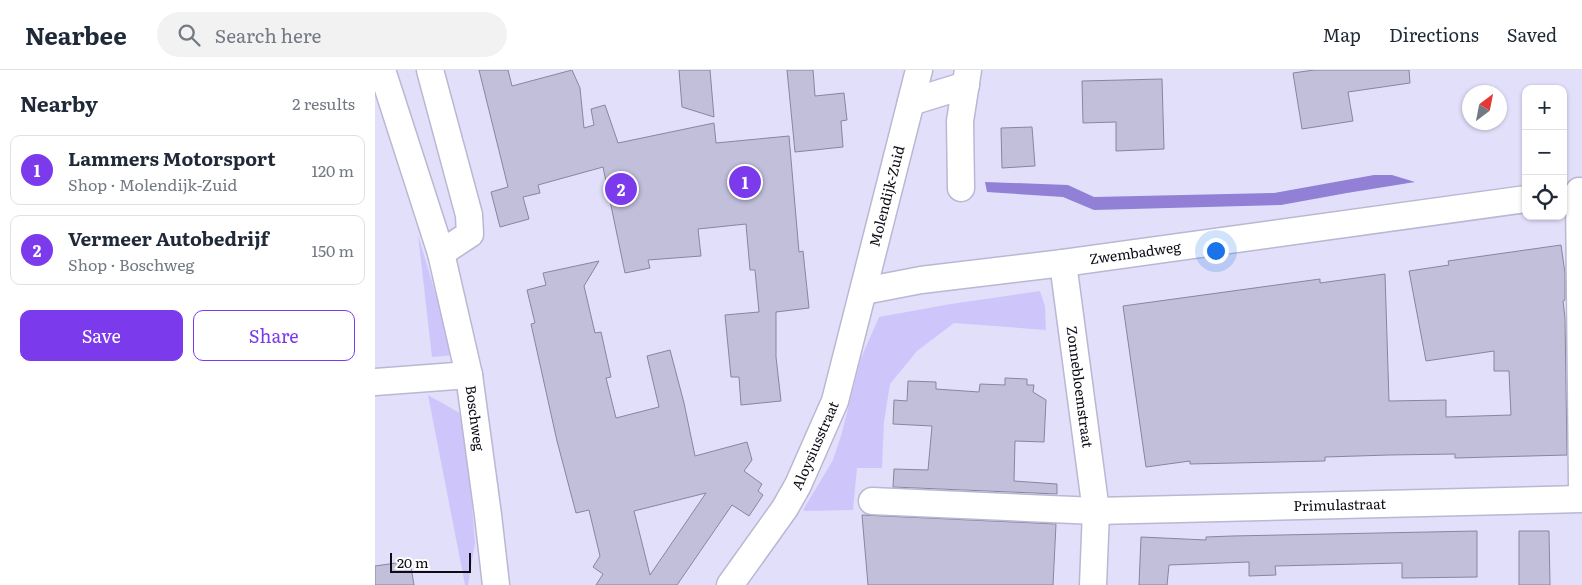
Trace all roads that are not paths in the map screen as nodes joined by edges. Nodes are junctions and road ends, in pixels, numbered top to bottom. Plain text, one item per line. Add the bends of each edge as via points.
1 (382, 70) edge
2 (430, 70) edge
3 (919, 70) edge
4 (967, 77) edge
5 (911, 102) junction
6 (961, 188) dead end
7 (1575, 192) edge
8 (1522, 200) edge
9 (441, 253) junction
10 (1063, 263) junction
11 (864, 290) junction
12 (469, 375) junction
13 (375, 382) edge
14 (1582, 486) edge
15 (1582, 499) edge
16 (872, 501) dead end
17 (1096, 511) junction
18 (496, 585) edge
19 (730, 585) edge
20 (1093, 585) edge

1 - 9 street, Boschweg
2 - 9 street via 469,215 470,234
3 - 5 street, Molendijk-Zuid
4 - 5 street
4 - 6 street via 960,121
5 - 11 street, Molendijk-Zuid
7 - 14 street
8 - 10 street, Zwembadweg
9 - 12 street, Boschweg
10 - 11 street, Zwembadweg
10 - 17 street, Zonnebloemstraat
11 - 19 street, Aloysiusstraat via 835,401 799,485
12 - 13 street
12 - 18 street, Boschweg
15 - 17 street, Primulastraat
16 - 17 street
17 - 20 street, Zonnebloemstraat

